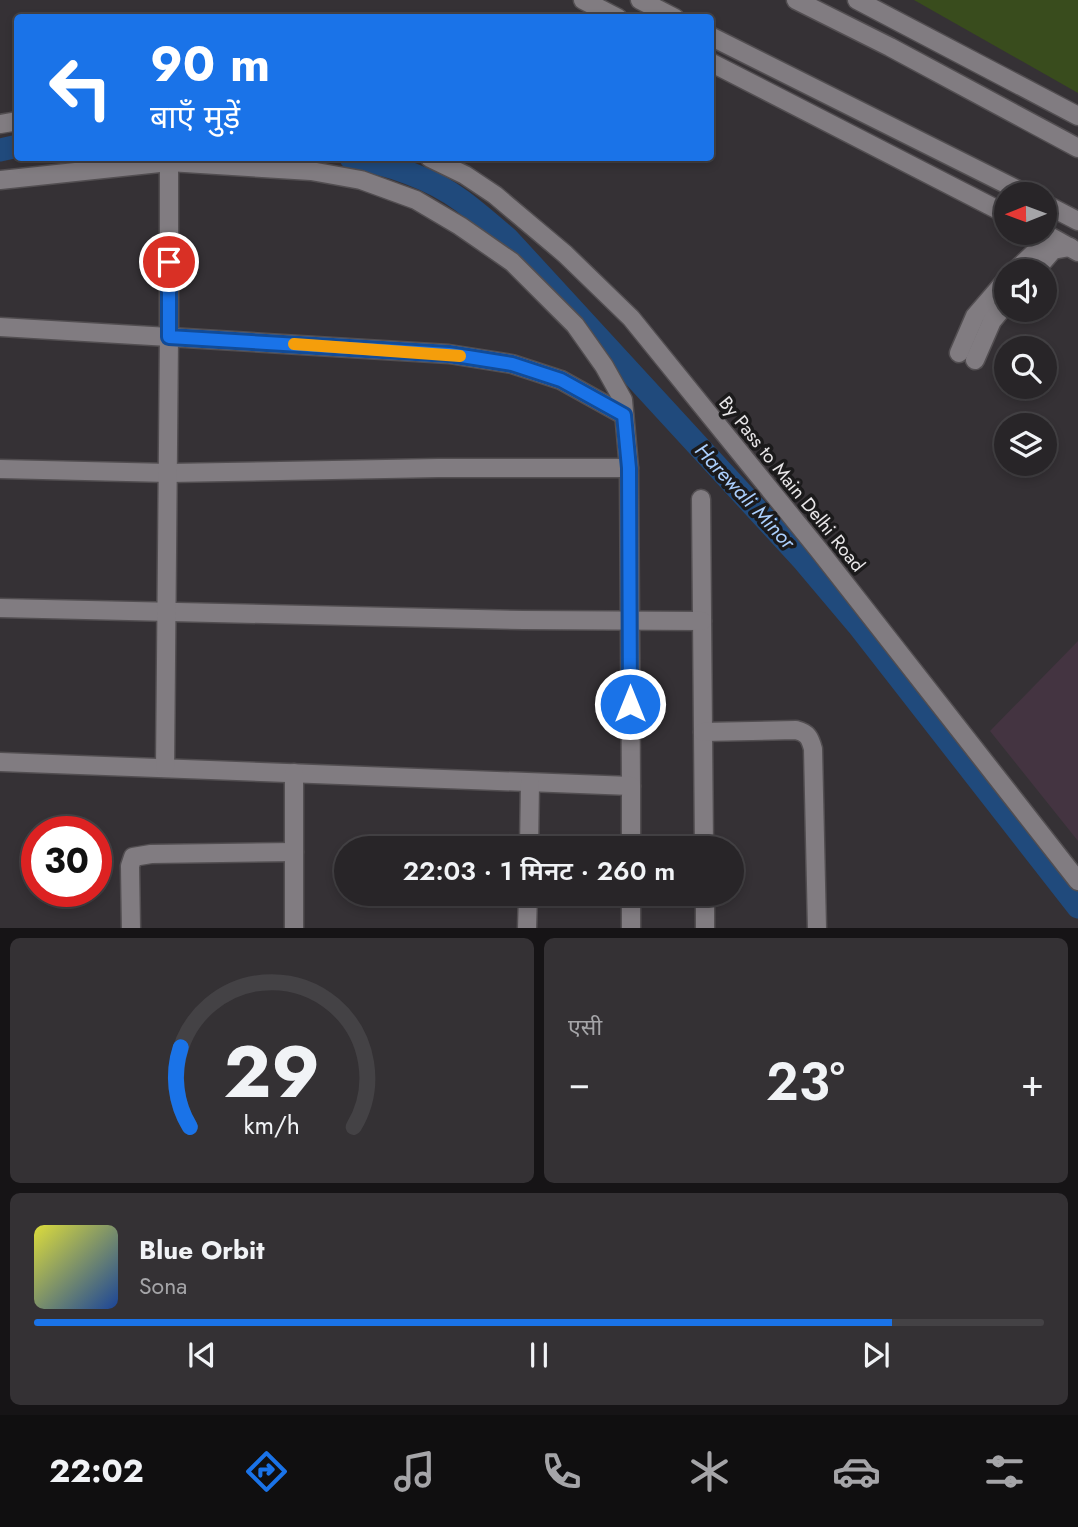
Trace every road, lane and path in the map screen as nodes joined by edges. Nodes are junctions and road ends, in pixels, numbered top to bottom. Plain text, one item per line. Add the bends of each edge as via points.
1 (583, 0) edge
2 (640, 0) edge
3 (796, 0) edge
4 (857, 0) edge
5 (610, 14) edge
6 (666, 14) edge
7 (714, 38) edge
8 (714, 64) edge
9 (1078, 116) edge
10 (1078, 148) edge
11 (436, 161) edge
12 (169, 162) junction
13 (0, 180) edge
14 (1002, 182) edge
15 (994, 208) edge
16 (1057, 210) edge
17 (1078, 221) edge
18 (1057, 240) edge
19 (1039, 245) edge
20 (1074, 250) edge
21 (1028, 259) edge
22 (1046, 259) edge
23 (994, 294) edge
24 (994, 319) edge
25 (0, 327) edge
26 (169, 337) junction
27 (624, 415) junction
28 (629, 468) junction
29 (0, 469) edge
30 (169, 473) junction
31 (701, 499) dead end
32 (0, 608) edge
33 (167, 612) junction
34 (630, 621) junction
35 (702, 621) junction
36 (703, 732) junction
37 (0, 762) edge
38 (165, 768) junction
39 (294, 773) junction
40 (530, 783) junction
41 (631, 786) junction
42 (529, 836) edge
43 (631, 836) edge
44 (704, 836) edge
45 (294, 852) junction
46 (1078, 881) edge
47 (528, 906) edge
48 (631, 906) edge
49 (705, 906) edge
50 (131, 928) edge
51 (293, 928) edge
52 (527, 928) edge
53 (631, 928) edge
54 (705, 928) edge
55 (817, 928) edge

1 - 5 street
2 - 6 street
3 - 10 street
4 - 9 street
7 - 14 street
8 - 15 street
11 - 46 street, By Pass to Main Delhi Road via 495,195 631,318
12 - 13 street
12 - 26 street
12 - 27 street via 311,171 361,180 416,200 512,262 575,325 623,400
16 - 17 street
18 - 20 street
19 - 21 street
20 - 22 street via 1054,250
23 - 24 street via 975,316 967,357
25 - 26 street
26 - 27 street via 449,354 512,364 561,380
26 - 30 street
27 - 28 street
28 - 30 street
28 - 34 street
29 - 30 street
30 - 33 street
31 - 35 street
32 - 33 street
33 - 34 street
33 - 38 street
34 - 35 street
34 - 41 street
35 - 36 street
36 - 44 street
36 - 55 street via 796,730 810,739
37 - 38 street
38 - 39 street
39 - 40 street
39 - 45 street
40 - 41 street
40 - 42 street
41 - 43 street
45 - 50 street via 133,857
45 - 51 street
47 - 52 street
48 - 53 street
49 - 54 street

